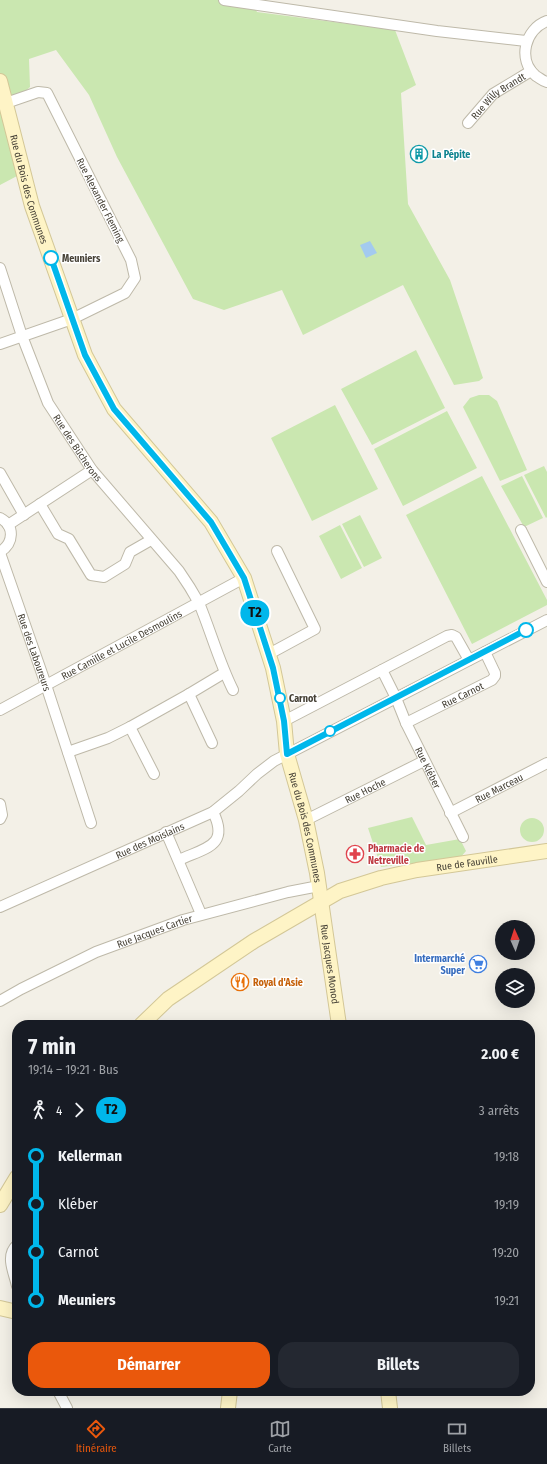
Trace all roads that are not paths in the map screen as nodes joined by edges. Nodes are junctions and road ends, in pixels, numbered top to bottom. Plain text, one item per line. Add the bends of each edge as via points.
1 (224, 0) edge
2 (547, 21) edge
3 (526, 41) junction
4 (531, 71) junction
5 (0, 81) edge
6 (547, 82) edge
7 (6, 103) junction
8 (468, 123) dead end
9 (0, 268) edge
10 (72, 319) junction
11 (22, 336) junction
12 (0, 344) edge
13 (92, 470) junction
14 (0, 473) edge
15 (40, 504) junction
16 (24, 515) junction
17 (0, 518) edge
18 (8, 525) junction
19 (521, 530) dead end
20 (151, 540) junction
21 (277, 551) dead end
22 (0, 552) edge
23 (244, 578) junction
24 (547, 582) edge
25 (198, 603) junction
26 (547, 620) edge
27 (484, 652) junction
28 (269, 654) junction
29 (469, 660) junction
30 (382, 670) junction
31 (224, 673) junction
32 (46, 685) junction
33 (233, 690) dead end
34 (189, 694) junction
35 (396, 698) junction
36 (0, 710) edge
37 (284, 721) junction
38 (406, 723) junction
39 (130, 727) junction
40 (212, 743) dead end
41 (68, 752) junction
42 (287, 754) junction
43 (424, 761) junction
44 (547, 763) edge
45 (154, 774) dead end
46 (0, 804) edge
47 (212, 812) junction
48 (450, 813) junction
49 (0, 819) edge
50 (306, 820) junction
51 (91, 823) dead end
52 (166, 832) junction
53 (463, 837) dead end
54 (547, 851) edge
55 (179, 860) junction
56 (547, 860) edge
57 (319, 886) junction
58 (321, 903) junction
59 (0, 907) edge
60 (201, 914) junction
61 (0, 1001) edge
62 (146, 1020) edge
63 (338, 1020) edge
64 (12, 1185) edge
65 (0, 1205) edge
66 (12, 1253) edge
67 (12, 1266) edge
68 (0, 1308) edge
69 (12, 1311) edge
70 (61, 1396) edge
71 (229, 1396) edge
72 (389, 1396) edge
73 (67, 1408) edge
74 (228, 1408) edge
75 (390, 1408) edge

1 - 3 street via 437,31
2 - 3 street via 539,24
3 - 4 street via 525,54
4 - 6 street
4 - 8 street, Rue Willy Brandt via 493,94
5 - 7 street, Rue du Bois des Communes
7 - 10 street, Rue du Bois des Communes via 32,206
7 - 10 street, Rue Alexander Fleming via 38,92 47,93 132,260 135,278 125,292
9 - 11 street, Rue des Bûcherons
10 - 11 street
10 - 23 street, Rue du Bois des Communes via 85,355 114,409 211,522
11 - 12 street
11 - 13 street, Rue des Bûcherons via 48,403
13 - 15 street
13 - 20 street, Rue des Bûcherons
14 - 16 street
15 - 16 street
15 - 20 street via 58,534 69,539 91,575 104,577 125,564 130,552
16 - 18 street
17 - 18 street
18 - 22 street, Rue des Laboureurs via 11,530 10,540
19 - 24 street
20 - 25 street, Rue des Bûcherons via 179,571
21 - 28 street via 315,629
22 - 32 street, Rue des Laboureurs
23 - 25 street, Rue Camille et Lucile Desmoulins
23 - 28 street, Rue du Bois des Communes
25 - 31 street, Rue des Bûcherons
25 - 32 street, Rue Camille et Lucile Desmoulins
26 - 27 street
27 - 29 street
27 - 38 street, Rue Carnot via 495,673 492,680
28 - 37 street, Rue du Bois des Communes
29 - 30 street via 456,637 452,635
29 - 35 street
30 - 35 street, Rue Kléber
30 - 37 street
31 - 33 street, Rue des Bûcherons
31 - 34 street
32 - 36 street, Rue Camille et Lucile Desmoulins
32 - 41 street, Rue des Laboureurs
34 - 39 street
34 - 40 street
35 - 38 street, Rue Kléber
35 - 42 street
37 - 42 street, Rue du Bois des Communes
38 - 43 street, Rue Kléber
39 - 41 street
39 - 45 street
41 - 51 street, Rue des Laboureurs
42 - 47 street, Rue des Moislains via 268,765 239,792
42 - 50 street, Rue du Bois des Communes
43 - 48 street, Rue Kléber
43 - 50 street, Rue Hoche
44 - 48 street, Rue Marceau
46 - 49 street
47 - 52 street, Rue des Moislains
47 - 55 street via 219,833 216,841 211,846
48 - 53 street, Rue Kléber
50 - 57 street, Rue du Bois des Communes
52 - 55 street
52 - 59 street, Rue des Moislains
54 - 58 street, Rue de Fauville via 417,870 381,878 340,891
55 - 60 street
56 - 58 street, Rue de Fauville via 415,878
57 - 58 street, Rue du Bois des Communes
57 - 60 street, Rue Jacques Cartier
58 - 62 street, Rue de Fauville via 254,941 168,999
58 - 63 street, Rue Jacques Monod
60 - 61 street, Rue Jacques Cartier via 96,952
64 - 65 street
66 - 67 street
68 - 69 street
70 - 73 street
71 - 74 street
72 - 75 street

